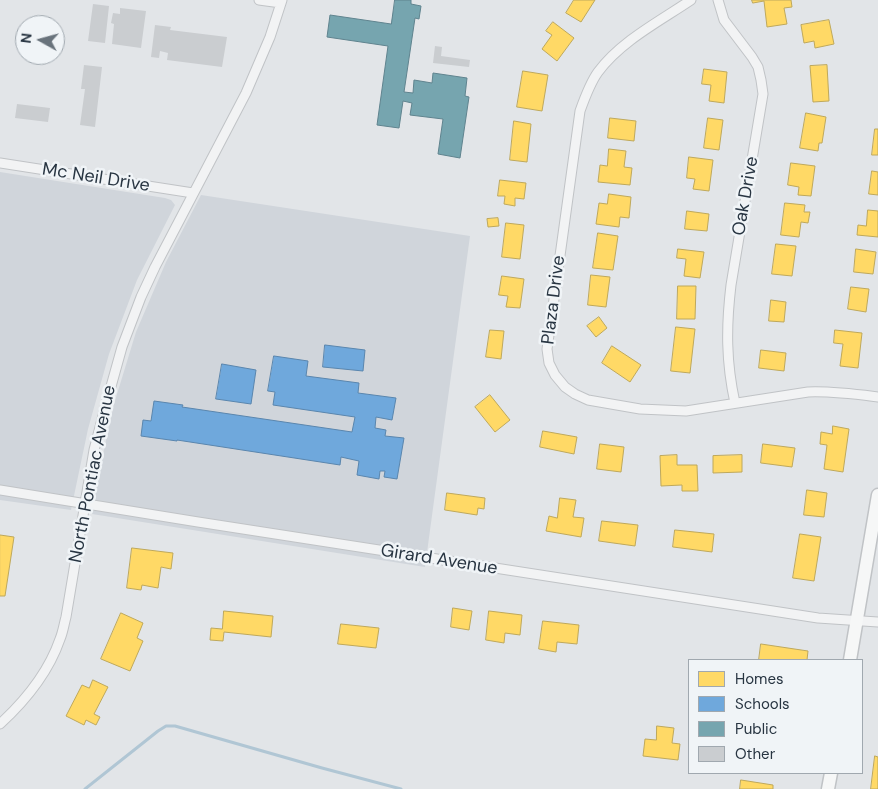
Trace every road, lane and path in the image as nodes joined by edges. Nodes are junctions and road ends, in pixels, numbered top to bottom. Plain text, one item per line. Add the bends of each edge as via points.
1 (258, 0) edge
2 (691, 0) edge
3 (718, 0) edge
4 (281, 2) edge
5 (0, 163) edge
6 (193, 193) junction
7 (878, 397) edge
8 (736, 403) junction
9 (0, 490) edge
10 (878, 495) edge
11 (86, 504) junction
12 (857, 620) junction
13 (878, 622) edge
14 (850, 659) edge
15 (0, 724) edge
16 (831, 774) edge
17 (828, 789) edge

1 - 4 street
2 - 8 street, Plaza Drive via 624,45 610,58 588,90 580,110 547,349 549,363 560,381 588,400 660,410
3 - 8 street, Oak Drive via 724,20 758,67 763,94 728,312 730,381
4 - 6 street, North Pontiac Avenue via 246,92
5 - 6 street, Mc Neil Drive
6 - 11 street, North Pontiac Avenue via 152,274 122,347 94,450
7 - 8 street, Plaza Drive via 824,391
9 - 11 street, Girard Avenue
10 - 12 street
11 - 12 street, Girard Avenue via 818,618
11 - 15 street, North Pontiac Avenue via 61,637 41,676
12 - 13 street, Girard Avenue
12 - 14 street
16 - 17 street

